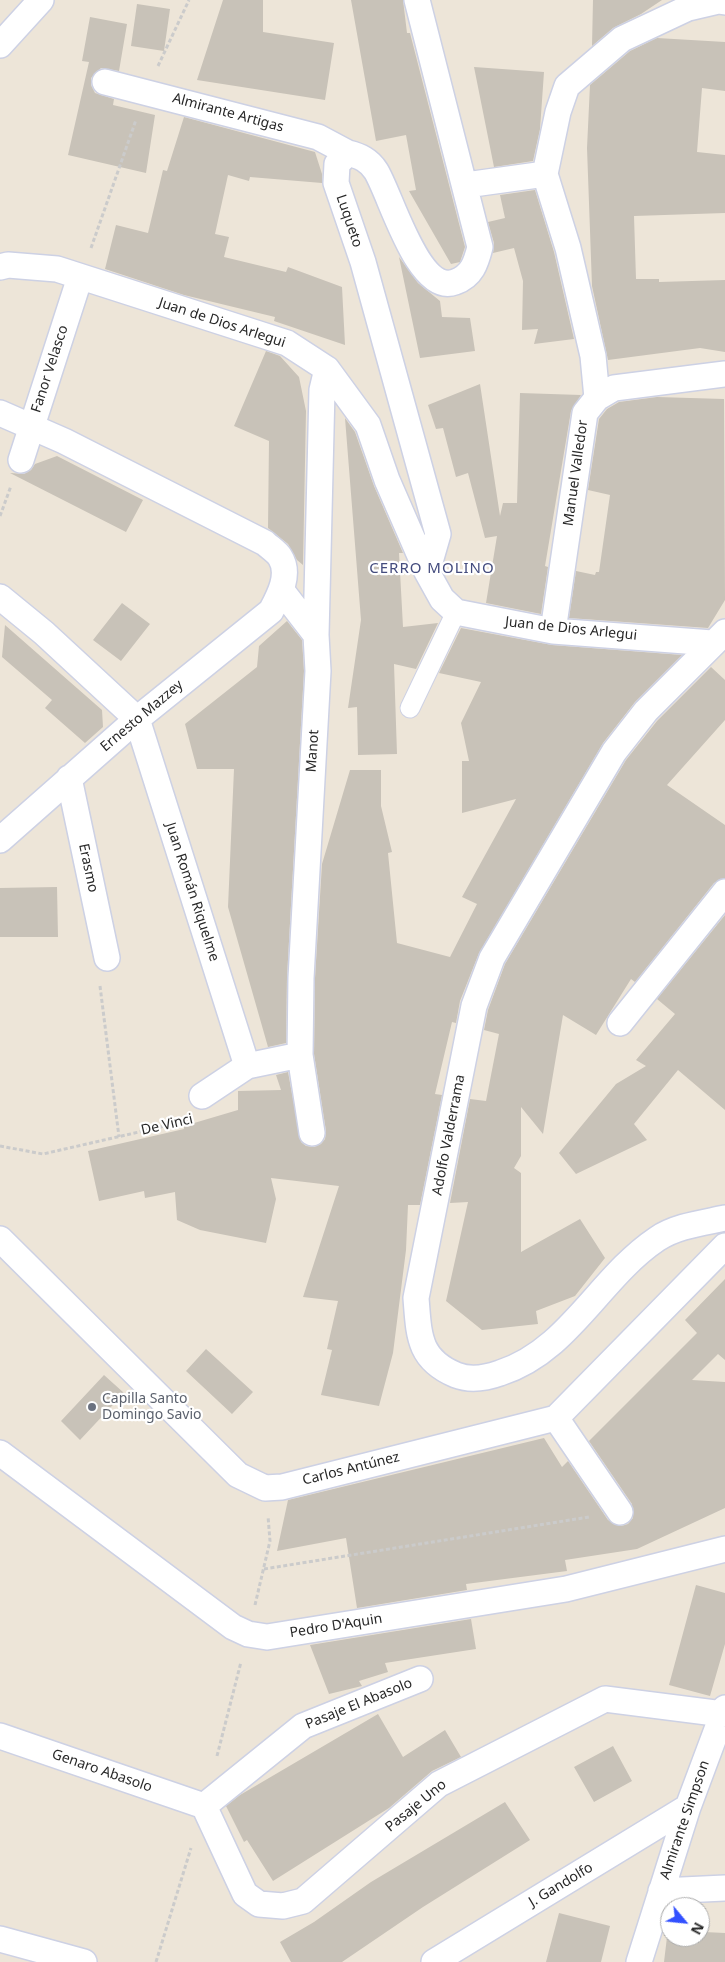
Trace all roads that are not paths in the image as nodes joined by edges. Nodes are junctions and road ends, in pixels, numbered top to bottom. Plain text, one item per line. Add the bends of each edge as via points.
1 (41, 0) edge
2 (417, 0) edge
3 (725, 2) edge
4 (0, 45) edge
5 (105, 82) dead end
6 (348, 153) junction
7 (545, 174) junction
8 (466, 186) junction
9 (0, 267) edge
10 (80, 277) junction
11 (327, 369) junction
12 (725, 374) edge
13 (597, 398) junction
14 (0, 413) edge
15 (31, 428) junction
16 (21, 460) dead end
17 (427, 572) junction
18 (282, 591) junction
19 (0, 597) edge
20 (456, 612) junction
21 (553, 630) junction
22 (316, 635) junction
23 (718, 637) edge
24 (410, 708) dead end
25 (137, 719) junction
26 (69, 778) junction
27 (0, 840) edge
28 (725, 892) edge
29 (107, 958) road end
30 (620, 1023) dead end
31 (300, 1055) junction
32 (247, 1066) junction
33 (202, 1096) road end
34 (312, 1133) dead end
35 (725, 1218) edge
36 (0, 1239) edge
37 (725, 1246) edge
38 (556, 1418) junction
39 (0, 1452) edge
40 (620, 1512) road end
41 (725, 1549) edge
42 (420, 1679) dead end
43 (724, 1711) edge
44 (0, 1736) edge
45 (204, 1806) junction
46 (688, 1807) junction
47 (725, 1888) edge
48 (661, 1891) junction
49 (0, 1939) edge
50 (84, 1962) edge
51 (434, 1962) edge
52 (639, 1962) edge

1 - 4 street
2 - 8 street
3 - 7 street via 688,8 622,39 567,86
5 - 6 street, Almirante Artigas via 318,137
6 - 8 street via 362,156 375,171 418,264 436,281 453,283 468,275 476,264 480,247
6 - 17 street, Luqueto via 338,164 336,183 363,262 438,534
7 - 8 street
7 - 13 street via 570,257 593,356
9 - 10 street, Juan de Dios Arlegui via 57,269
10 - 11 street, Juan de Dios Arlegui via 287,343
10 - 15 street, Fanor Velasco
11 - 17 street, Juan de Dios Arlegui via 368,425 387,480
11 - 22 street, Manot via 322,390
12 - 13 street via 614,388
13 - 21 street, Manuel Valledor via 585,413
14 - 15 street, Ernesto Mazzey
15 - 16 street, Fanor Velasco
15 - 18 street, Ernesto Mazzey via 64,441 265,543 280,557 284,572
17 - 20 street, Juan de Dios Arlegui via 442,599
18 - 22 street
18 - 25 street, Ernesto Mazzey via 271,611
19 - 25 street
20 - 21 street, Juan de Dios Arlegui
20 - 24 street
21 - 23 street, Juan de Dios Arlegui
22 - 31 street, Manot via 317,680
23 - 35 street, Adolfo Valderrama via 646,711 614,752 492,958 474,1006 416,1298 419,1338 429,1358 446,1371 466,1379 489,1377 519,1367 541,1353 635,1256 658,1238 684,1227
25 - 26 street, Ernesto Mazzey
25 - 32 street, Juan Román Riquelme
26 - 27 street, Ernesto Mazzey
26 - 29 street, Erasmo
28 - 30 street
31 - 32 street, De Vinci
31 - 34 street, Manot
32 - 33 street, De Vinci
36 - 38 street, Carlos Antúnez via 238,1475 265,1488
37 - 38 street
38 - 40 street
39 - 41 street, Pedro D'Aquin via 233,1627 267,1637 566,1588
42 - 45 street, Pasaje El Abasolo via 303,1726
43 - 45 street, Pasaje Uno via 605,1699 438,1784 303,1901 283,1906 259,1904 245,1894
43 - 46 street, Almirante Simpson
44 - 45 street, Genaro Abasolo
46 - 48 street, Almirante Simpson
46 - 51 street, J. Gandolfo
47 - 48 street
48 - 52 street, Almirante Simpson
49 - 50 street

